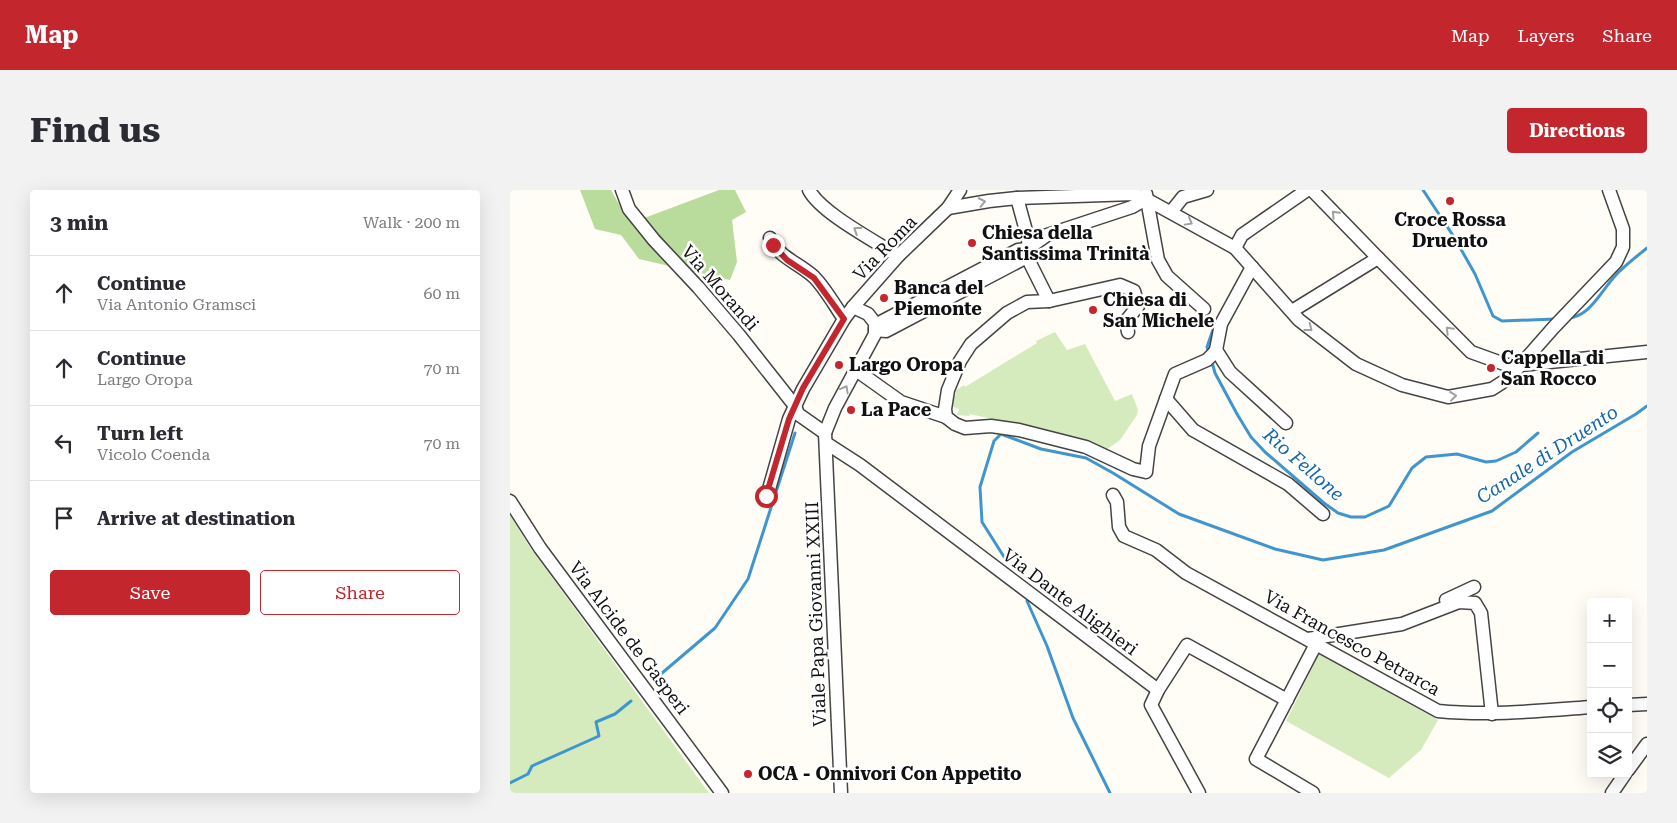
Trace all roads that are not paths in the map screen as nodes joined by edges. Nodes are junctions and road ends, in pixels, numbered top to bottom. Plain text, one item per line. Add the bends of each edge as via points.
1 (622, 190) edge
2 (808, 190) edge
3 (960, 190) edge
4 (1207, 190) edge
5 (1307, 190) edge
6 (1312, 190) edge
7 (1609, 190) edge
8 (1146, 194) edge
9 (1017, 198) junction
10 (948, 208) junction
11 (1171, 212) junction
12 (770, 238) dead end
13 (1235, 248) junction
14 (1027, 250) junction
15 (898, 256) junction
16 (1378, 258) junction
17 (1252, 267) junction
18 (1049, 301) junction
19 (853, 307) junction
20 (1204, 308) dead end
21 (1292, 311) junction
22 (844, 319) junction
23 (875, 326) junction
24 (1128, 332) dead end
25 (1647, 352) edge
26 (1212, 355) junction
27 (1521, 365) junction
28 (856, 370) junction
29 (1166, 399) junction
30 (795, 406) junction
31 (946, 417) junction
32 (1286, 423) dead end
33 (827, 433) junction
34 (1113, 495) dead end
35 (766, 496) dead end
36 (510, 501) edge
37 (1323, 514) dead end
38 (1474, 587) dead end
39 (1309, 640) junction
40 (1158, 690) junction
41 (1287, 700) junction
42 (1647, 704) edge
43 (1632, 705) edge
44 (1587, 707) edge
45 (1492, 714) junction
46 (1647, 744) edge
47 (1632, 765) edge
48 (1622, 778) edge
49 (722, 793) edge
50 (841, 793) edge
51 (1199, 793) edge
52 (1313, 793) edge
53 (1612, 793) edge

1 - 30 street, Via Morandi via 630,209 654,240 739,335
15 -> 2 street via 826,209
3 - 10 street, Via Roma
4 - 11 street via 1183,197
5 - 13 street via 1242,235
16 -> 6 street
7 - 27 street via 1623,228 1623,247 1616,262
8 - 9 street
8 - 11 street
8 - 14 street via 1132,207 1047,235
8 - 20 street via 1158,260 1167,276
10 -> 9 street
9 - 14 street via 1028,238
10 - 15 street, Via Roma
11 -> 13 street
12 - 22 street via 787,260 814,278
13 - 17 street
14 - 18 street via 1029,262
14 - 23 street via 1022,259 886,331
15 - 19 street, Via Roma
16 - 21 street
27 -> 16 street via 1507,365 1471,352
17 - 21 street
17 - 26 street via 1221,324
18 - 24 street via 1120,284 1134,291 1138,306 1126,321
18 - 31 street via 1027,302 1007,313 971,344 948,390
19 - 22 street
19 - 23 street via 868,314
21 -> 27 street via 1356,364 1402,385 1448,397 1492,389
22 - 30 street
23 - 28 street
25 - 27 street
26 - 29 street via 1175,374
26 - 32 street
28 - 31 street via 901,402
33 -> 28 street via 835,408
29 - 31 street via 1150,446 1146,472 1086,447 991,426 965,428
29 - 37 street via 1193,430 1288,484
30 - 33 street via 798,414
30 - 35 street
33 - 40 street, Via Dante Alighieri via 867,470
33 - 50 street, Viale Papa Giovanni XXIII
34 - 39 street, Via Francesco Petrarca via 1117,502 1119,528 1124,536 1156,550 1186,572
36 - 49 street, Via Alcide de Gasperi via 540,548
38 - 39 street via 1401,618
39 - 41 street
39 - 45 street, Via Francesco Petrarca via 1438,711
39 - 45 street via 1402,624 1459,602 1475,603 1481,612
40 - 41 street via 1187,645
40 - 51 street via 1151,705
41 - 52 street via 1256,759
42 - 43 street
44 - 45 street, Via Francesco Petrarca
46 - 47 street
48 - 53 street

